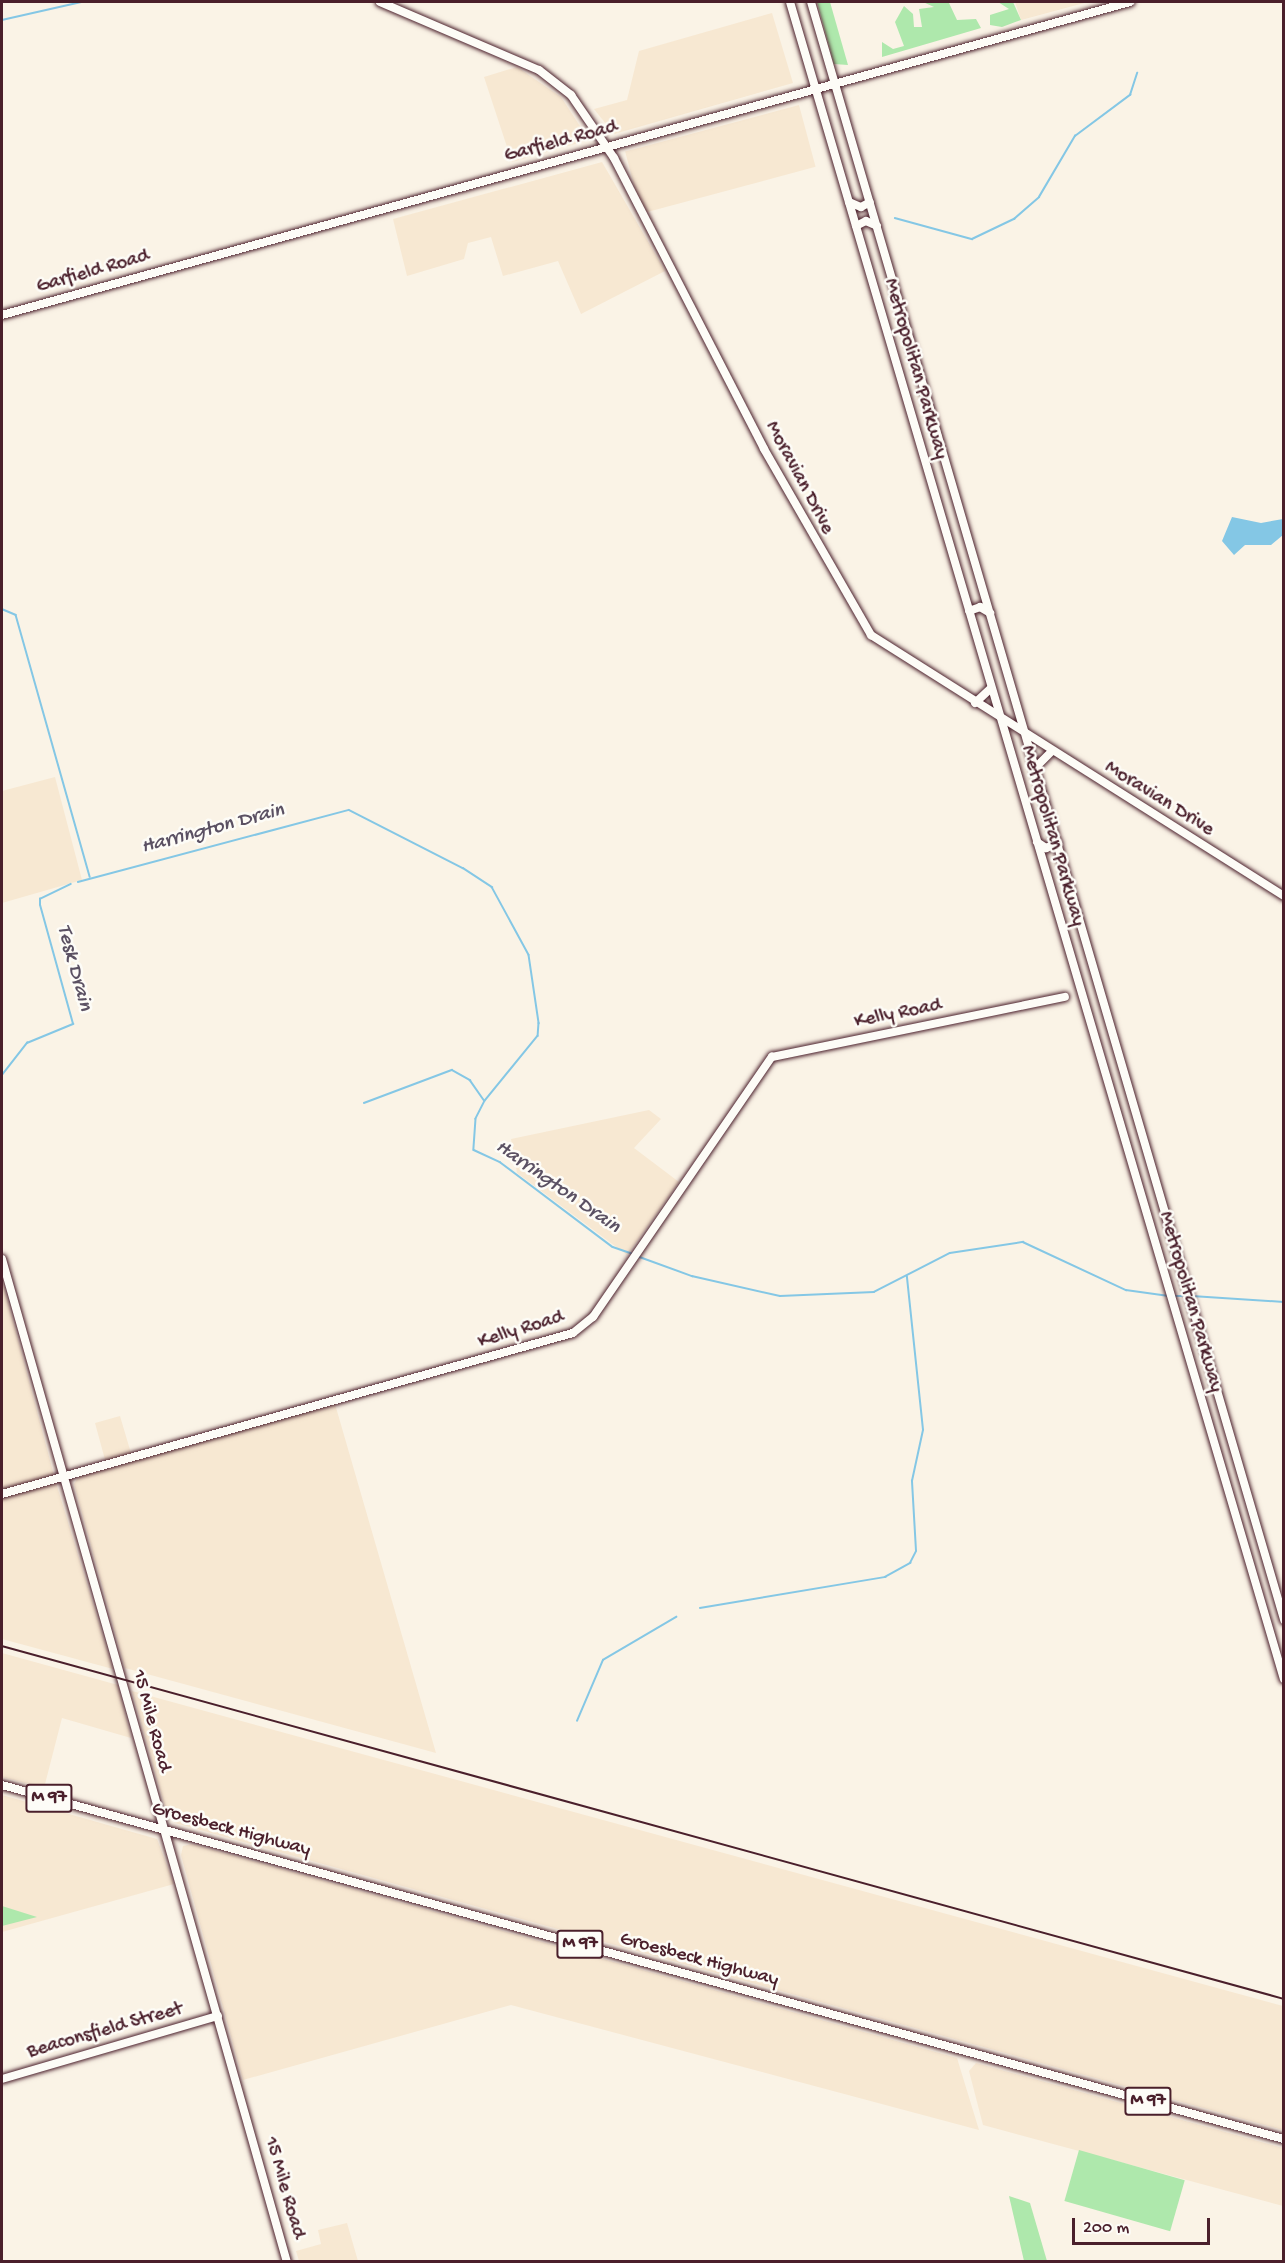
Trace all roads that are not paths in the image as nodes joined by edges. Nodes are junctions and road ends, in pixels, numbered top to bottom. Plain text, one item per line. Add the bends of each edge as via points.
1 (380, 2) edge
2 (790, 2) edge
3 (806, 2) edge
4 (811, 2) edge
5 (1130, 2) edge
6 (825, 47) junction
7 (835, 84) junction
8 (816, 89) junction
9 (607, 147) junction
10 (849, 202) junction
11 (870, 202) junction
12 (856, 226) junction
13 (877, 226) junction
14 (2, 315) edge
15 (969, 611) junction
16 (990, 613) junction
17 (991, 688) junction
18 (975, 703) junction
19 (1001, 719) junction
20 (1026, 735) junction
21 (1052, 751) junction
22 (1035, 768) junction
23 (1036, 842) junction
24 (1058, 843) junction
25 (1284, 896) edge
26 (1065, 997) dead end
27 (2, 1259) edge
28 (1214, 1443) junction
29 (1232, 1443) junction
30 (65, 1476) junction
31 (2, 1494) edge
32 (1284, 1620) edge
33 (1284, 1679) edge
34 (2, 1785) edge
35 (163, 1829) junction
36 (218, 2016) junction
37 (2, 2079) edge
38 (1284, 2139) edge
39 (287, 2262) edge

1 - 9 street, Moravian Drive via 548,75 571,95
2 - 8 main road, Metropolitan Parkway
3 - 6 main road
4 - 6 main road, Metropolitan Parkway
5 - 7 street, Garfield Road
6 - 7 main road, Metropolitan Parkway
7 - 8 street, Garfield Road
7 - 11 main road, Metropolitan Parkway
8 - 9 street, Garfield Road
8 - 10 main road, Metropolitan Parkway
9 - 14 street, Garfield Road
9 - 18 street, Moravian Drive via 856,616 883,645
10 - 11 main road via 861,207
10 - 12 main road, Metropolitan Parkway
11 - 13 main road, Metropolitan Parkway
12 - 13 main road via 866,221
12 - 15 main road, Metropolitan Parkway
13 - 16 main road, Metropolitan Parkway
15 - 16 main road via 980,607
15 - 17 main road, Metropolitan Parkway
16 - 20 main road, Metropolitan Parkway
17 - 18 main road
17 - 19 main road, Metropolitan Parkway
18 - 19 street, Moravian Drive
19 - 20 street, Moravian Drive
19 - 23 main road, Metropolitan Parkway
20 - 21 street, Moravian Drive
20 - 22 main road, Metropolitan Parkway
21 - 22 main road
21 - 25 street, Moravian Drive
22 - 24 main road, Metropolitan Parkway
23 - 24 main road via 1046,848
23 - 28 main road, Metropolitan Parkway
24 - 29 main road, Metropolitan Parkway
26 - 30 street, Kelly Road via 772,1057 593,1317 561,1337
27 - 30 street, 15 Mile Road
28 - 29 main road via 1222,1438
28 - 33 main road, Metropolitan Parkway
29 - 32 main road, Metropolitan Parkway
30 - 31 street, Kelly Road
30 - 35 street, 15 Mile Road
34 - 35 main road, Groesbeck Highway / M 97
35 - 36 street, 15 Mile Road
35 - 38 main road, Groesbeck Highway / M 97
36 - 37 street, Beaconsfield Street
36 - 39 street, 15 Mile Road

